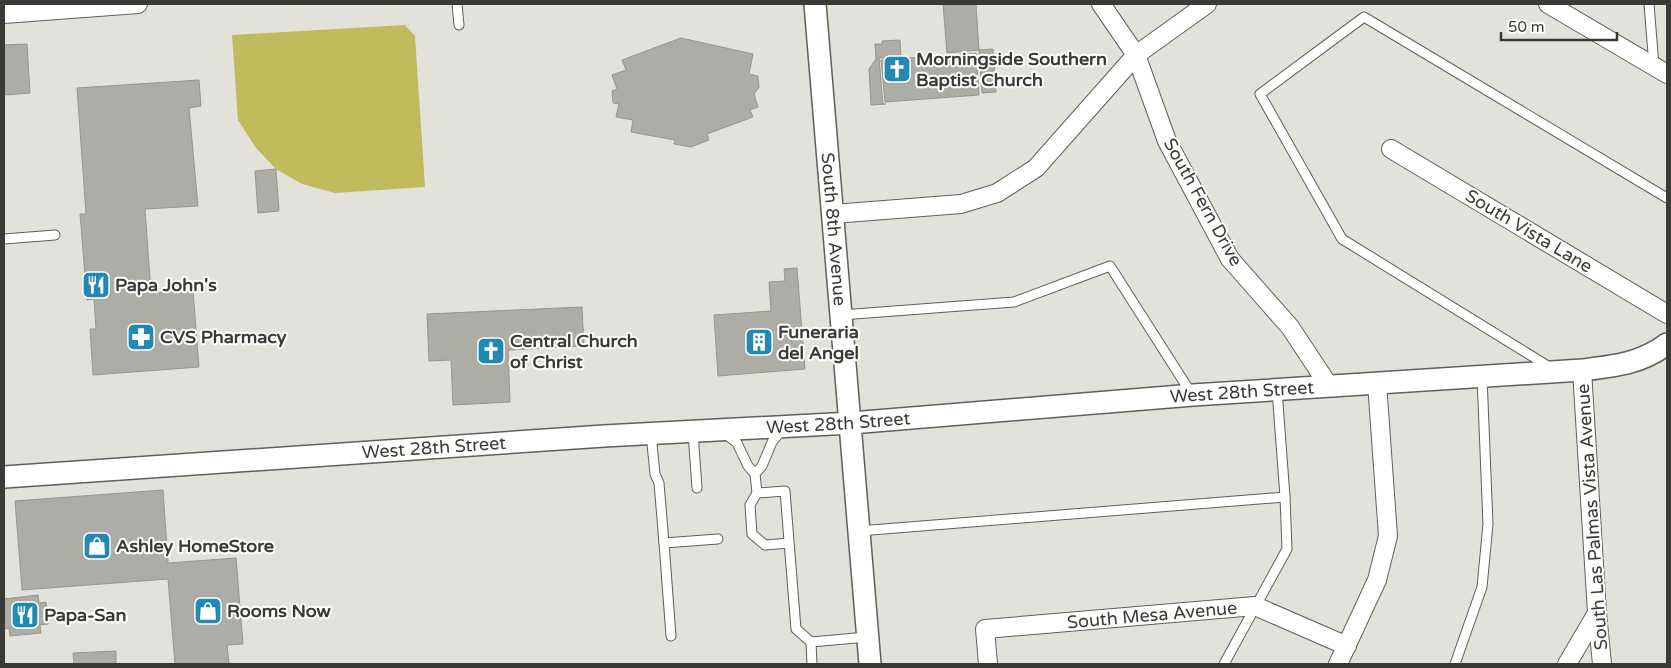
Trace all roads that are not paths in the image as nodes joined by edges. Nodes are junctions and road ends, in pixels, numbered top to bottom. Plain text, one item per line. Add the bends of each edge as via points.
1 (138, 4) edge
2 (457, 4) edge
3 (815, 4) edge
4 (1101, 4) edge
5 (1207, 4) edge
6 (1549, 4) edge
7 (1649, 4) edge
8 (4, 14) edge
9 (459, 25) dead end
10 (1136, 54) junction
11 (1661, 70) edge
12 (1391, 149) dead end
13 (1667, 198) edge
14 (833, 214) junction
15 (55, 235) dead end
16 (4, 239) edge
17 (1667, 314) edge
18 (842, 315) junction
19 (1667, 344) edge
20 (1582, 370) junction
21 (1557, 372) junction
22 (1482, 376) junction
23 (1378, 383) junction
24 (1329, 386) junction
25 (1277, 390) junction
26 (1193, 396) junction
27 (851, 423) junction
28 (785, 427) junction
29 (722, 431) junction
30 (693, 432) junction
31 (651, 434) junction
32 (755, 474) junction
33 (4, 477) edge
34 (697, 488) dead end
35 (757, 493) junction
36 (1285, 496) junction
37 (859, 531) junction
38 (718, 539) dead end
39 (664, 542) junction
40 (789, 543) junction
41 (1255, 606) junction
42 (1597, 613) junction
43 (671, 636) dead end
44 (868, 637) junction
45 (810, 642) junction
46 (1347, 646) junction
47 (806, 664) edge
48 (812, 664) edge
49 (870, 664) edge
50 (988, 664) edge
51 (1224, 664) edge
52 (1338, 664) edge
53 (1455, 664) edge
54 (1567, 664) edge
55 (1602, 664) edge

1 - 8 street
2 - 9 lane
3 - 14 street, South 8th Avenue
4 - 10 street, South Fern Drive
5 - 10 street
6 - 11 street
7 - 11 lane
10 - 14 street via 1036,168 997,193 961,204
10 - 24 street, South Fern Drive via 1167,141 1230,259 1290,327
12 - 17 street, South Vista Lane
13 - 21 lane via 1364,16 1260,94 1342,239
14 - 18 street, South 8th Avenue
15 - 16 lane
18 - 26 lane via 1014,302 1110,266
18 - 27 street, South 8th Avenue
19 - 20 street, West 28th Street via 1637,361
20 - 21 street, West 28th Street
20 - 42 street, South Las Palmas Vista Avenue
21 - 22 street, West 28th Street
22 - 23 street, West 28th Street
22 - 53 lane via 1488,524 1482,587
23 - 24 street, West 28th Street
23 - 46 street via 1388,536 1377,580
24 - 25 street, West 28th Street
25 - 26 street, West 28th Street
25 - 36 lane
26 - 27 street, West 28th Street
27 - 28 street, West 28th Street
27 - 37 street, South 8th Avenue
28 - 29 street, West 28th Street
28 - 32 lane via 772,442
29 - 30 street, West 28th Street
29 - 32 lane via 737,444
30 - 31 street, West 28th Street
30 - 34 lane
31 - 33 street, West 28th Street
31 - 39 lane
32 - 35 lane
35 - 40 lane via 785,491
35 - 40 lane via 750,505 752,534 765,544
36 - 37 lane
36 - 41 lane via 1287,548
37 - 44 street, South 8th Avenue
38 - 39 lane
39 - 43 lane
40 - 45 lane via 796,629
41 - 46 street, South Mesa Avenue
41 - 50 street, South Mesa Avenue via 986,629
41 - 51 lane
42 - 54 street
42 - 55 street, South Las Palmas Vista Avenue
44 - 45 lane
44 - 49 street, South 8th Avenue
45 - 48 lane
46 - 52 street
47 - 48 lane

